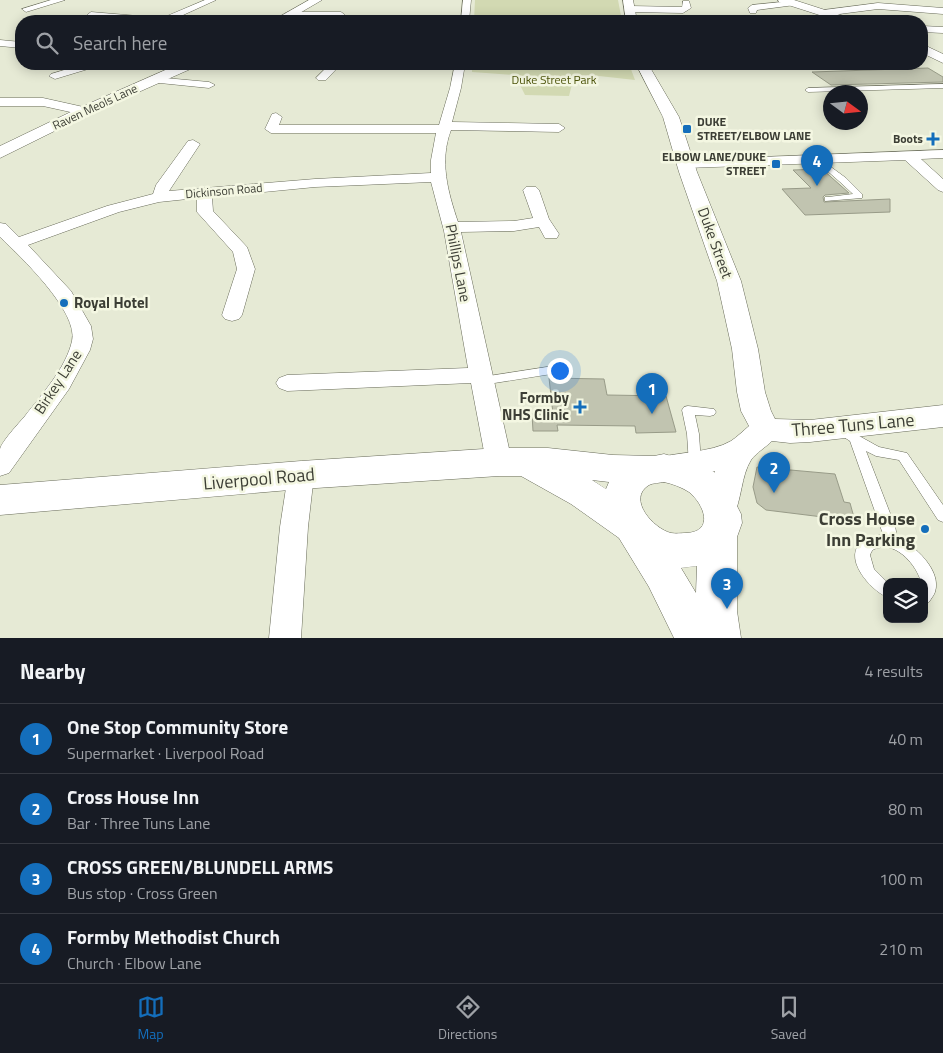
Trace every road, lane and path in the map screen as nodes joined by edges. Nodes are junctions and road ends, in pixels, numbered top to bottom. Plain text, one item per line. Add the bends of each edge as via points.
1 (61, 0) edge
2 (212, 0) edge
3 (317, 0) edge
4 (467, 0) edge
5 (787, 2) edge
6 (686, 3) dead end
7 (629, 4) edge
8 (26, 9) dead end
9 (943, 10) edge
10 (753, 12) dead end
11 (824, 13) junction
12 (176, 15) edge
13 (289, 15) joint
14 (341, 15) dead end
15 (465, 15) edge
16 (830, 15) edge
17 (928, 29) edge
18 (943, 30) edge
19 (0, 43) edge
20 (15, 44) edge
21 (928, 51) edge
22 (943, 58) edge
23 (74, 70) edge
24 (176, 70) edge
25 (330, 70) edge
26 (459, 70) edge
27 (645, 70) edge
28 (55, 76) dead end
29 (322, 78) dead end
30 (154, 80) junction
31 (221, 80) dead end
32 (943, 86) edge
33 (808, 90) dead end
34 (0, 102) edge
35 (84, 111) junction
36 (276, 117) dead end
37 (445, 127) junction
38 (559, 128) dead end
39 (193, 144) dead end
40 (0, 152) edge
41 (943, 154) edge
42 (910, 157) junction
43 (818, 160) junction
44 (686, 164) junction
45 (438, 177) junction
46 (943, 187) edge
47 (530, 190) dead end
48 (204, 193) junction
49 (159, 197) junction
50 (828, 199) dead end
51 (451, 227) junction
52 (0, 228) edge
53 (17, 243) junction
54 (232, 315) dead end
55 (560, 368) dead end
56 (480, 378) junction
57 (287, 383) dead end
58 (710, 412) dead end
59 (943, 416) edge
60 (766, 429) junction
61 (846, 433) junction
62 (740, 451) junction
63 (509, 463) junction
64 (0, 466) edge
65 (670, 467) junction
66 (301, 475) junction
67 (0, 500) edge
68 (943, 516) edge
69 (720, 522) junction
70 (633, 529) junction
71 (891, 541) junction
72 (883, 587) edge
73 (928, 595) edge
74 (285, 638) edge
75 (697, 638) edge
76 (719, 638) edge

1 - 8 street
2 - 12 street
3 - 13 street
4 - 15 street
5 - 10 street via 752,8
5 - 11 street
6 - 7 street via 688,8 683,10
9 - 11 street via 878,6
11 - 16 street
13 - 14 street
17 - 18 street
19 - 20 street
21 - 22 street
23 - 28 street
24 - 30 street, Raven Meols Lane
25 - 29 street
26 - 37 street, Phillips Lane
27 - 44 street, Duke Street via 671,117
30 - 31 street via 206,87
30 - 35 street, Raven Meols Lane
32 - 33 lane
34 - 35 street via 43,102
35 - 40 street, Raven Meols Lane
36 - 37 street via 271,128
37 - 38 street
37 - 45 street, Phillips Lane
39 - 49 street
41 - 42 street
42 - 43 street
42 - 46 street
43 - 44 street
43 - 50 lane via 859,196
44 - 60 street, Duke Street via 729,281 751,392 756,411
45 - 48 street, Dickinson Road via 315,182
45 - 51 street, Phillips Lane
47 - 51 street via 546,228
48 - 49 street, Dickinson Road
48 - 54 street via 205,212 241,252 246,269
49 - 53 street, Dickinson Road via 113,209
51 - 56 street, Phillips Lane
52 - 53 street, Birkey Lane
53 - 64 street, Birkey Lane via 72,307 84,338 68,371
55 - 56 lane
56 - 57 street
56 - 63 street, Phillips Lane
58 - 65 lane via 688,410 693,434
59 - 61 street, Three Tuns Lane
60 - 61 street, Three Tuns Lane
60 - 62 street
61 - 68 lane via 876,451 903,456
61 - 71 lane via 888,526
62 - 65 street
62 - 69 street via 731,469
63 - 65 main road, Liverpool Road via 548,461 613,469
63 - 66 main road, Liverpool Road
63 - 70 main road, Liverpool Road via 572,485 596,499
65 - 69 main road via 692,476 715,495
65 - 70 main road via 639,473 623,489 623,513
66 - 67 main road, Liverpool Road
66 - 74 street
69 - 70 main road via 708,545 681,552 650,543
69 - 76 main road via 716,611
70 - 75 main road via 663,574
71 - 72 lane via 875,541 863,552 867,570
71 - 73 lane via 918,554 932,571 934,589

